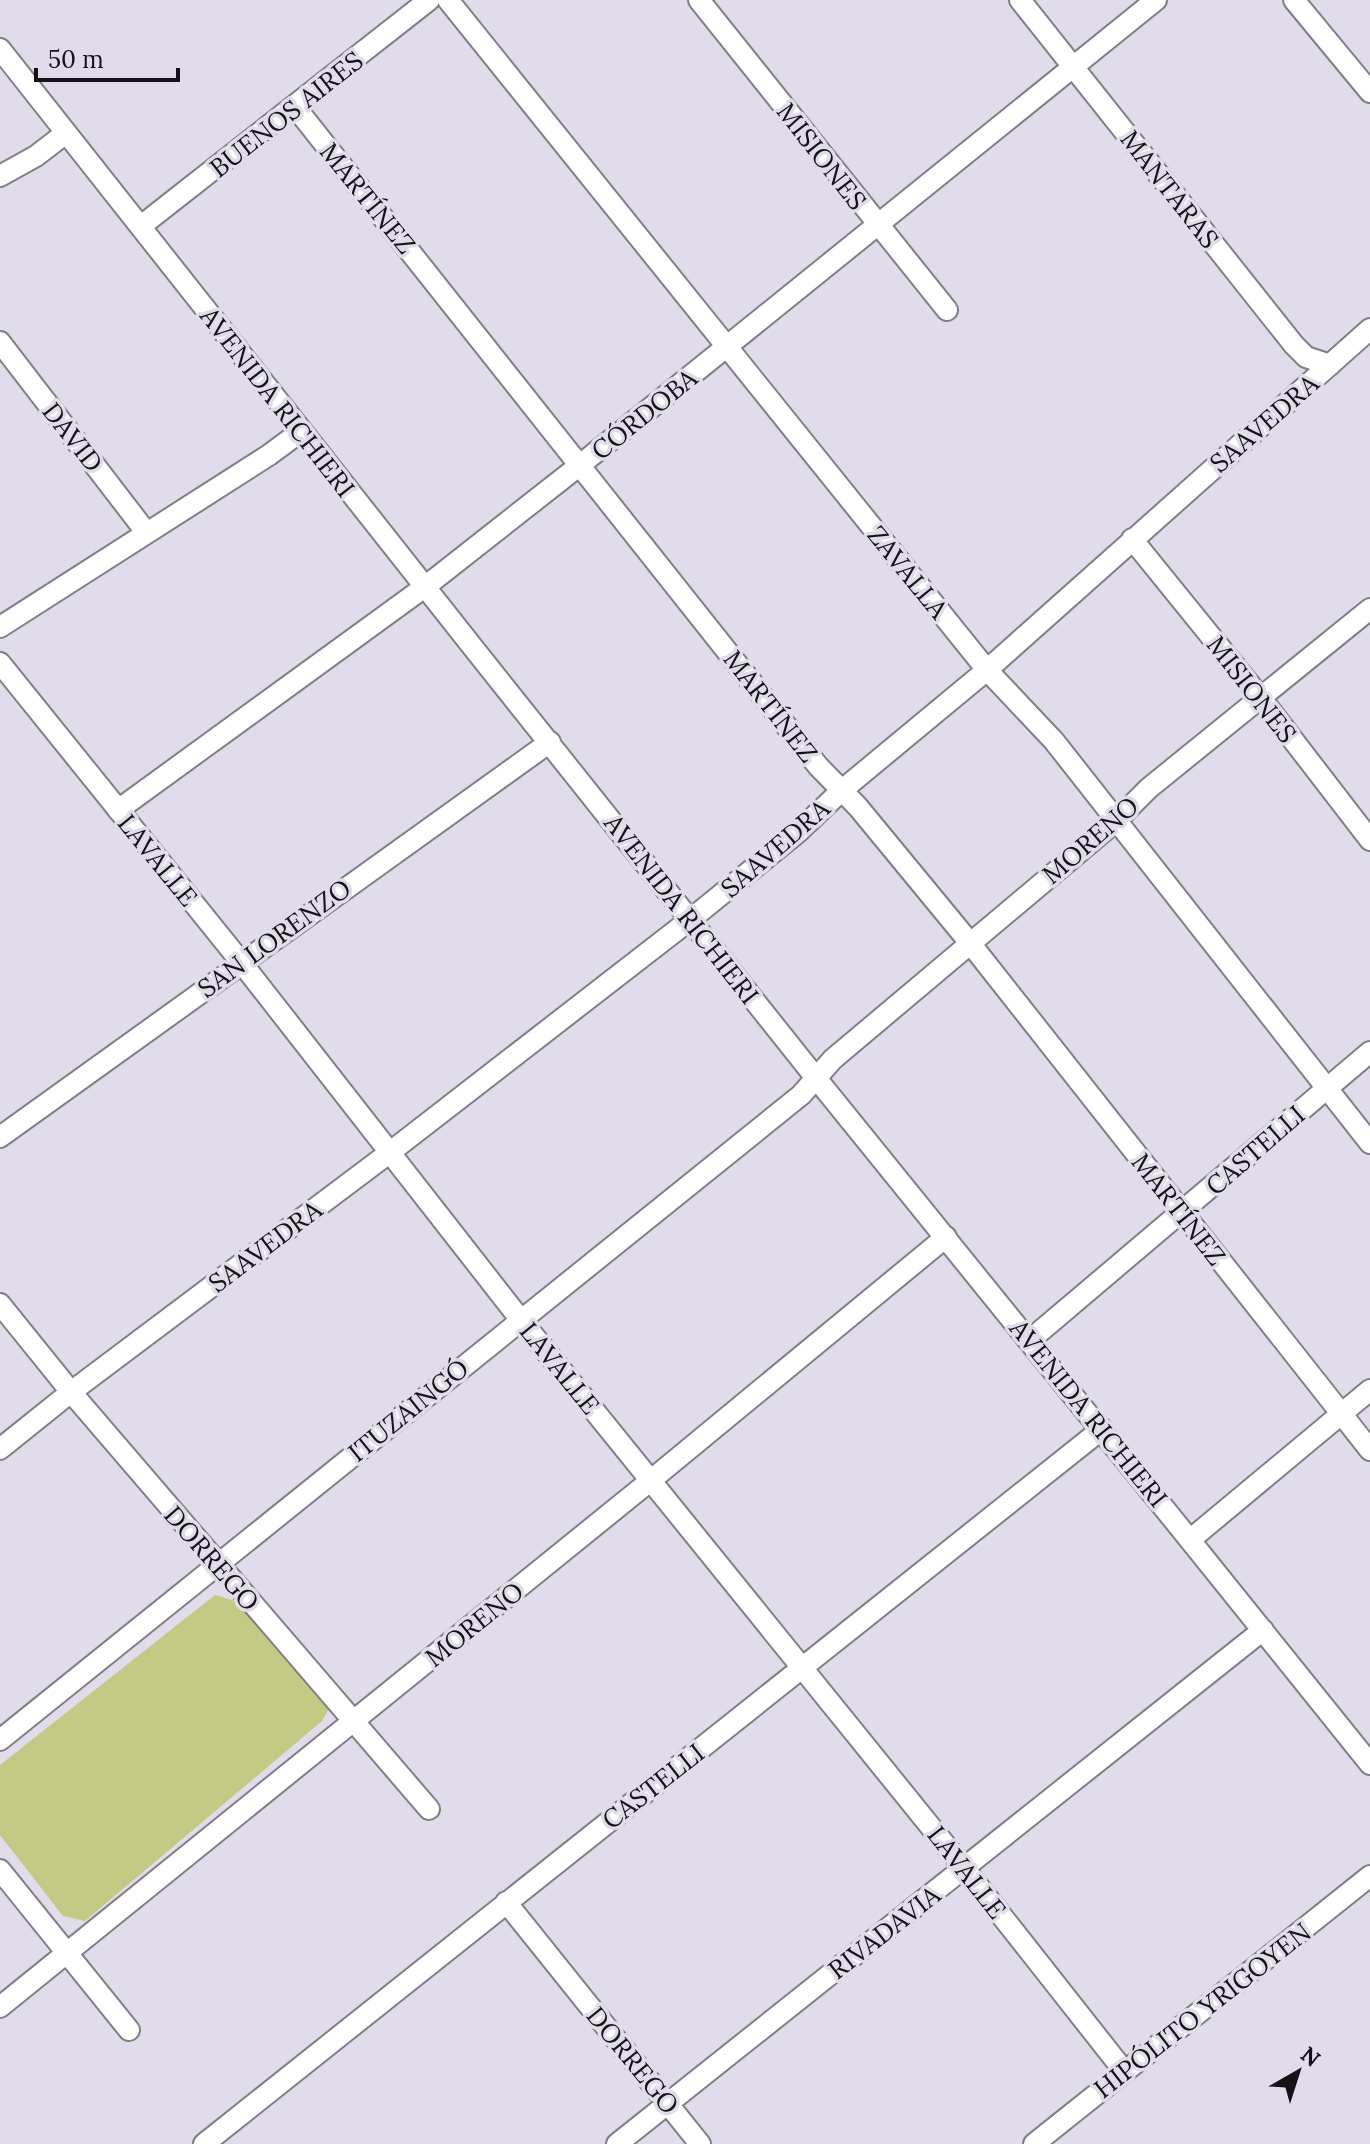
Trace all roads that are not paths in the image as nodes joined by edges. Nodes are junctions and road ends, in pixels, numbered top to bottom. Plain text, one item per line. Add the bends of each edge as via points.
1 (429, 0) edge
2 (448, 0) edge
3 (699, 0) edge
4 (1020, 0) edge
5 (1156, 0) edge
6 (1294, 0) edge
7 (0, 49) edge
8 (1073, 66) junction
9 (1370, 92) edge
10 (296, 108) junction
11 (66, 133) junction
12 (0, 176) edge
13 (141, 226) junction
14 (877, 226) junction
15 (947, 310) dead end
16 (1370, 329) edge
17 (0, 342) edge
18 (726, 347) junction
19 (1330, 365) junction
20 (300, 432) junction
21 (580, 465) junction
22 (146, 532) junction
23 (1132, 539) junction
24 (426, 586) junction
25 (1370, 609) edge
26 (0, 627) edge
27 (0, 663) edge
28 (987, 670) junction
29 (1260, 697) junction
30 (550, 742) junction
31 (841, 791) junction
32 (118, 810) junction
33 (1116, 821) junction
34 (1370, 840) edge
35 (691, 919) junction
36 (970, 943) junction
37 (241, 962) junction
38 (1370, 1052) edge
39 (817, 1079) junction
40 (1327, 1088) junction
41 (0, 1137) edge
42 (1370, 1143) edge
43 (389, 1153) junction
44 (1182, 1213) junction
45 (946, 1237) junction
46 (0, 1304) edge
47 (520, 1319) junction
48 (1030, 1340) junction
49 (1370, 1390) edge
50 (71, 1392) junction
51 (1342, 1414) junction
52 (1102, 1429) junction
53 (0, 1449) edge
54 (1370, 1450) edge
55 (650, 1481) junction
56 (1191, 1539) junction
57 (217, 1564) junction
58 (1263, 1630) junction
59 (803, 1667) junction
60 (353, 1722) junction
61 (0, 1740) edge
62 (1370, 1764) edge
63 (429, 1809) dead end
64 (964, 1868) junction
65 (0, 1870) edge
66 (1370, 1876) edge
67 (506, 1902) junction
68 (67, 1953) junction
69 (0, 2007) edge
70 (129, 2030) dead end
71 (1124, 2071) junction
72 (668, 2104) junction
73 (212, 2142) edge
74 (617, 2144) edge
75 (700, 2144) edge
76 (1034, 2144) edge

1 - 10 street, BUENOS AIRES
2 - 18 street, ZAVALLA
3 - 14 street, MISIONES
4 - 8 street, MANTARAS
5 - 8 street, CÓRDOBA
6 - 9 street
7 - 11 street, AVENIDA RICHIERI
8 - 14 street, CÓRDOBA
8 - 19 street, MANTARAS via 1294,345 1306,357
10 - 13 street, BUENOS AIRES
10 - 21 street, MARTÍNEZ
11 - 12 street
11 - 13 street, AVENIDA RICHIERI
13 - 20 street, AVENIDA RICHIERI
14 - 15 street, MISIONES
14 - 18 street, CÓRDOBA
16 - 19 street, SAAVEDRA
17 - 22 street, DAVID
18 - 21 street, CÓRDOBA
18 - 28 street, ZAVALLA
19 - 23 street, SAAVEDRA
20 - 22 street
20 - 24 street, AVENIDA RICHIERI
21 - 24 street, CÓRDOBA
21 - 31 street, MARTÍNEZ
22 - 26 street
23 - 28 street, SAAVEDRA
23 - 29 street, MISIONES
24 - 30 street, AVENIDA RICHIERI
24 - 32 street, CÓRDOBA
25 - 29 street, MORENO
27 - 32 street, LAVALLE
28 - 31 street, SAAVEDRA
28 - 33 street, ZAVALLA via 1054,741
29 - 33 street, MORENO
29 - 34 street, MISIONES
30 - 35 street, AVENIDA RICHIERI
30 - 37 street, SAN LORENZO
31 - 35 street, SAAVEDRA
31 - 36 street, MARTÍNEZ
32 - 37 street, LAVALLE
33 - 36 street, MORENO
33 - 40 street, ZAVALLA
35 - 39 street, AVENIDA RICHIERI
35 - 43 street, SAAVEDRA
36 - 39 street, MORENO via 833,1059
36 - 44 street, MARTÍNEZ
37 - 41 street, SAN LORENZO
37 - 43 street, LAVALLE
38 - 40 street, CASTELLI
39 - 45 street, AVENIDA RICHIERI
39 - 47 street, ITUZAINGÓ
40 - 42 street, ZAVALLA
40 - 44 street, CASTELLI
43 - 47 street, LAVALLE
43 - 50 street, SAAVEDRA
44 - 48 street, CASTELLI
44 - 51 street, MARTÍNEZ
45 - 48 street, AVENIDA RICHIERI
45 - 55 street, MORENO
46 - 50 street, DORREGO
47 - 55 street, LAVALLE
47 - 57 street, ITUZAINGÓ
48 - 52 street, AVENIDA RICHIERI
49 - 51 street
50 - 53 street, SAAVEDRA
50 - 57 street, DORREGO
51 - 54 street, MARTÍNEZ
51 - 56 street
52 - 56 street, AVENIDA RICHIERI
52 - 59 street, CASTELLI
55 - 59 street, LAVALLE
55 - 60 street, MORENO
56 - 58 street, AVENIDA RICHIERI
57 - 60 street, DORREGO
57 - 61 street, ITUZAINGÓ
58 - 62 street, AVENIDA RICHIERI
58 - 64 street, RIVADAVIA
59 - 64 street, LAVALLE
59 - 67 street, CASTELLI
60 - 63 street, DORREGO
60 - 68 street, MORENO
64 - 71 street, LAVALLE
64 - 72 street, RIVADAVIA
65 - 68 street
66 - 71 street, HIPÓLITO YRIGOYEN
67 - 72 street, DORREGO
67 - 73 street, CASTELLI
68 - 69 street, MORENO
68 - 70 street
71 - 76 street, HIPÓLITO YRIGOYEN
72 - 74 street, RIVADAVIA
72 - 75 street, DORREGO

